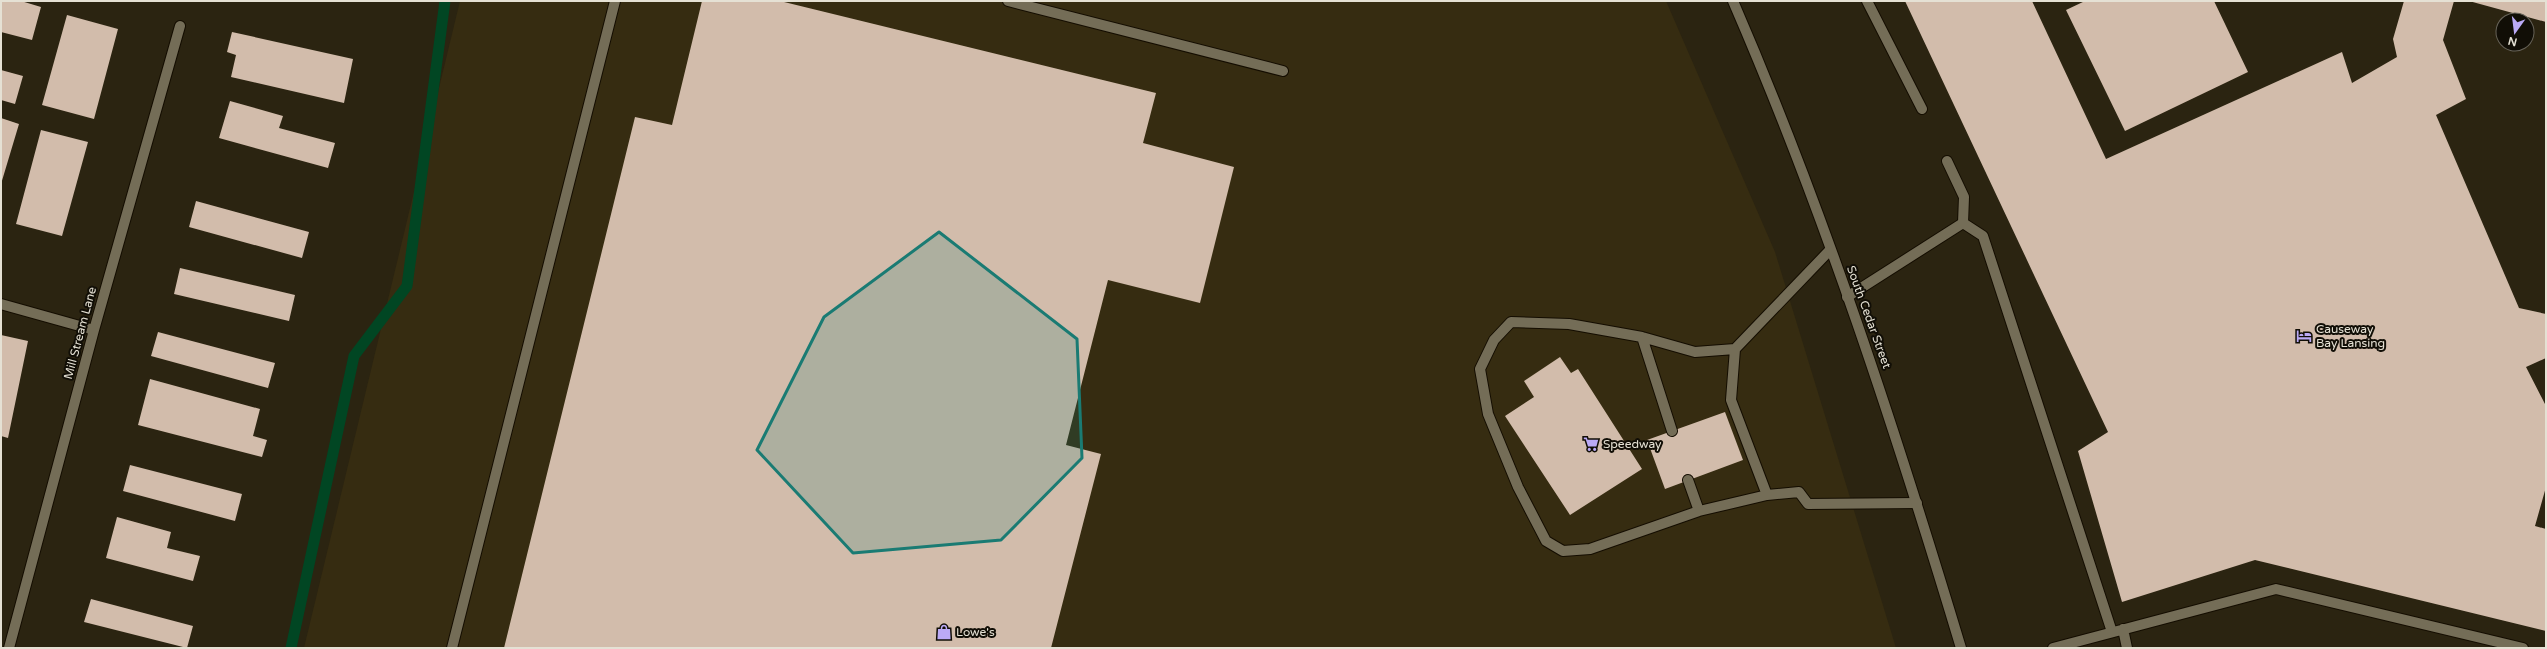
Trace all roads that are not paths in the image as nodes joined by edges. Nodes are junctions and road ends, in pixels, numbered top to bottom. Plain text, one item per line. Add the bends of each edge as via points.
1 (615, 1) edge
2 (1008, 1) edge
3 (1734, 1) edge
4 (1867, 1) edge
5 (180, 26) dead end
6 (1283, 71) dead end
7 (1922, 109) dead end
8 (1946, 161) dead end
9 (1963, 223) junction
10 (1830, 250) junction
11 (1847, 297) junction
12 (1, 304) edge
13 (94, 330) junction
14 (1642, 337) junction
15 (1735, 349) junction
16 (1672, 431) dead end
17 (1688, 480) dead end
18 (1767, 495) junction
19 (1917, 502) junction
20 (1699, 511) junction
21 (2123, 629) junction
22 (2112, 632) junction
23 (9, 648) edge
24 (452, 648) edge
25 (1961, 648) edge
26 (2053, 648) edge
27 (2127, 648) edge
28 (2523, 648) edge

1 - 24 street
2 - 6 street
3 - 10 street, South Cedar Street via 1796,153
4 - 7 street
5 - 13 street, Mill Stream Lane
8 - 9 street via 1964,198
9 - 11 street
9 - 22 street via 1984,236
10 - 11 street, South Cedar Street
10 - 15 street
11 - 19 street, South Cedar Street via 1882,392
12 - 13 street
13 - 23 street, Mill Stream Lane
14 - 15 street via 1695,352
14 - 16 street
14 - 20 street via 1569,324 1511,322 1494,340 1480,369 1488,414 1518,487 1546,541 1563,551 1590,549
15 - 18 street via 1731,400
17 - 20 street
18 - 19 street via 1799,492 1808,504
18 - 20 street
19 - 25 street, South Cedar Street
21 - 22 street
21 - 27 street
21 - 28 street via 2276,589
22 - 26 street

